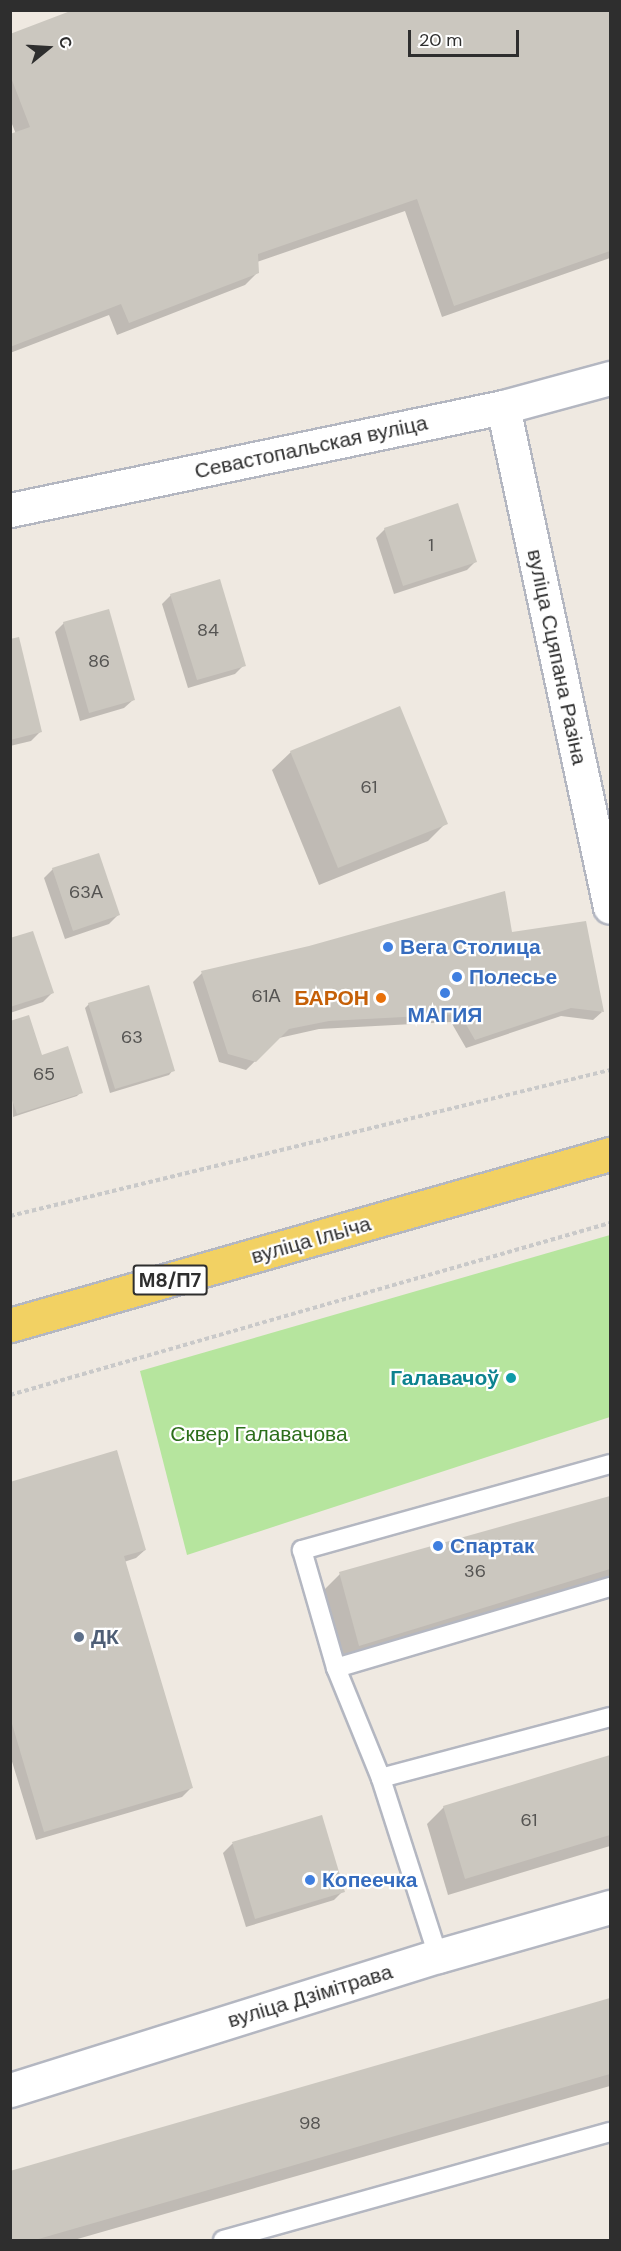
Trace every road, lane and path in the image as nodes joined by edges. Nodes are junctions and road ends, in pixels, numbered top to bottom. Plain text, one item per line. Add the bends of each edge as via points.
1 (610, 378) edge
2 (503, 407) junction
3 (10, 510) edge
4 (610, 907) edge
5 (610, 1070) edge
6 (610, 1154) edge
7 (10, 1216) edge
8 (610, 1223) edge
9 (10, 1325) edge
10 (10, 1395) edge
11 (610, 1464) edge
12 (610, 1587) edge
13 (336, 1668) junction
14 (610, 1718) edge
15 (381, 1778) junction
16 (610, 1907) edge
17 (438, 1956) junction
18 (10, 2090) edge
19 (610, 2132) edge
20 (223, 2241) edge

1 - 2 street, Севастопальская вуліца
2 - 3 street, Севастопальская вуліца
2 - 4 street, вуліца Сцяпана Разіна
5 - 7 path
6 - 9 main road, вуліца Ільіча / М8/П7
8 - 10 path
11 - 13 lane via 302,1550
12 - 13 lane
13 - 15 lane
14 - 15 lane
15 - 17 lane
16 - 17 street, вуліца Дзімітрава
17 - 18 street, вуліца Дзімітрава
19 - 20 lane

